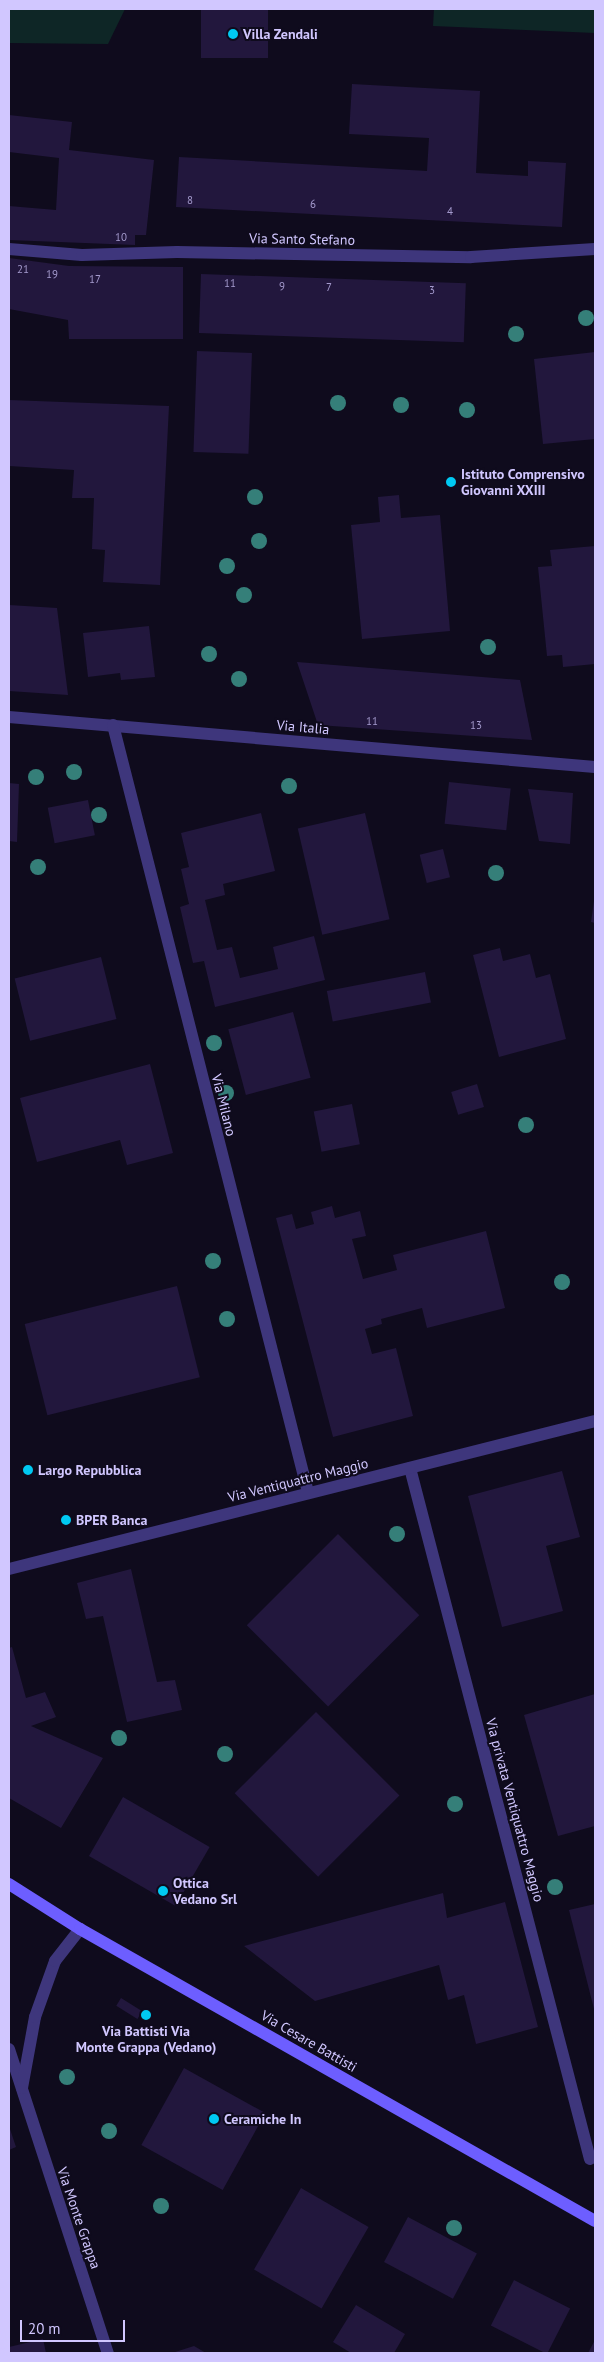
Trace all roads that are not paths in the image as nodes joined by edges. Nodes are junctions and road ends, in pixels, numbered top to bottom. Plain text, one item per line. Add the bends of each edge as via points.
1 (9, 249) edge
2 (595, 249) edge
3 (9, 717) edge
4 (113, 725) junction
5 (595, 767) edge
6 (595, 1422) edge
7 (410, 1468) junction
8 (308, 1492) junction
9 (9, 1569) edge
10 (9, 1884) edge
11 (80, 1929) junction
12 (9, 2049) edge
13 (21, 2092) junction
14 (590, 2159) dead end
15 (595, 2221) edge
16 (108, 2353) edge

1 - 2 street, Via Santo Stefano via 82,255 177,252 470,257
3 - 4 street, Via Italia
4 - 5 street, Via Italia
4 - 8 street, Via Milano
6 - 7 street, Via Ventiquattro Maggio
7 - 8 street, Via Ventiquattro Maggio
7 - 14 street, Via privata Ventiquattro Maggio
8 - 9 street, Via Ventiquattro Maggio
10 - 11 main road, Via Cesare Battisti
11 - 13 street, Via Monte Grappa via 55,1961 35,2017
11 - 15 main road, Via Cesare Battisti
12 - 13 street, Via Monte Grappa
13 - 16 street, Via Monte Grappa

